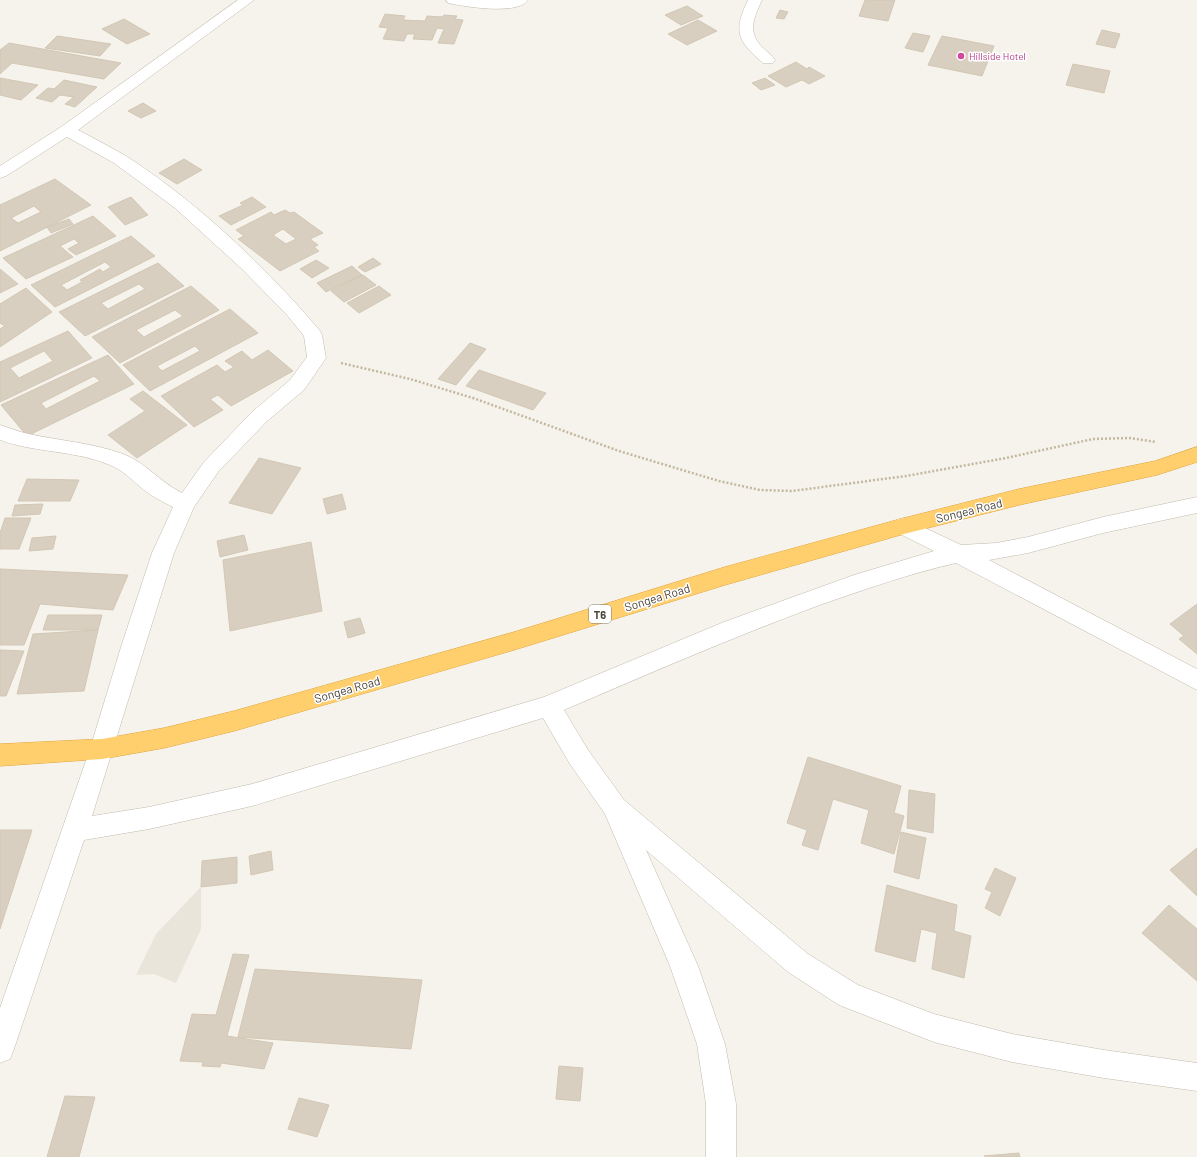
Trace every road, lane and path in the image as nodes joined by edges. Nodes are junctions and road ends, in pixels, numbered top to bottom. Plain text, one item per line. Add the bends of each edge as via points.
1 (247, 0) edge
2 (453, 0) edge
3 (521, 0) edge
4 (755, 0) edge
5 (768, 60) dead end
6 (66, 130) junction
7 (0, 173) edge
8 (317, 358) junction
9 (0, 432) edge
10 (1163, 444) dead end
11 (1197, 454) edge
12 (184, 504) junction
13 (1197, 504) edge
14 (904, 526) junction
15 (956, 554) junction
16 (1197, 680) edge
17 (549, 706) junction
18 (102, 749) junction
19 (0, 755) edge
20 (615, 808) junction
21 (74, 830) junction
22 (0, 1049) edge
23 (1197, 1077) edge
24 (721, 1157) edge

1 - 6 street
2 - 3 street via 498,4
4 - 5 street via 745,19 744,30 753,48
6 - 7 street
6 - 8 street via 120,160 181,204 248,265 293,311 313,335
8 - 10 path via 410,379 473,398 626,453 719,481 760,490 792,491 906,476 1093,439 1130,438
8 - 12 street via 297,385 259,417 211,467
9 - 12 street via 35,444 116,459 133,467 160,490
11 - 14 highway, Songea Road / T6 via 1157,468
12 - 18 street via 163,553
13 - 15 street via 1103,525 1028,546 996,552
14 - 15 street
14 - 18 highway, Songea Road / T6 via 725,576 514,641 234,721 164,738
15 - 16 street
15 - 17 street via 918,563 796,604 732,628
17 - 20 street via 579,757
17 - 21 street via 252,795 149,818
18 - 19 highway, Songea Road / T6
18 - 21 street
20 - 23 street via 798,962 849,995 934,1028 1012,1048
20 - 24 street via 684,966 711,1044 721,1104
21 - 22 street

